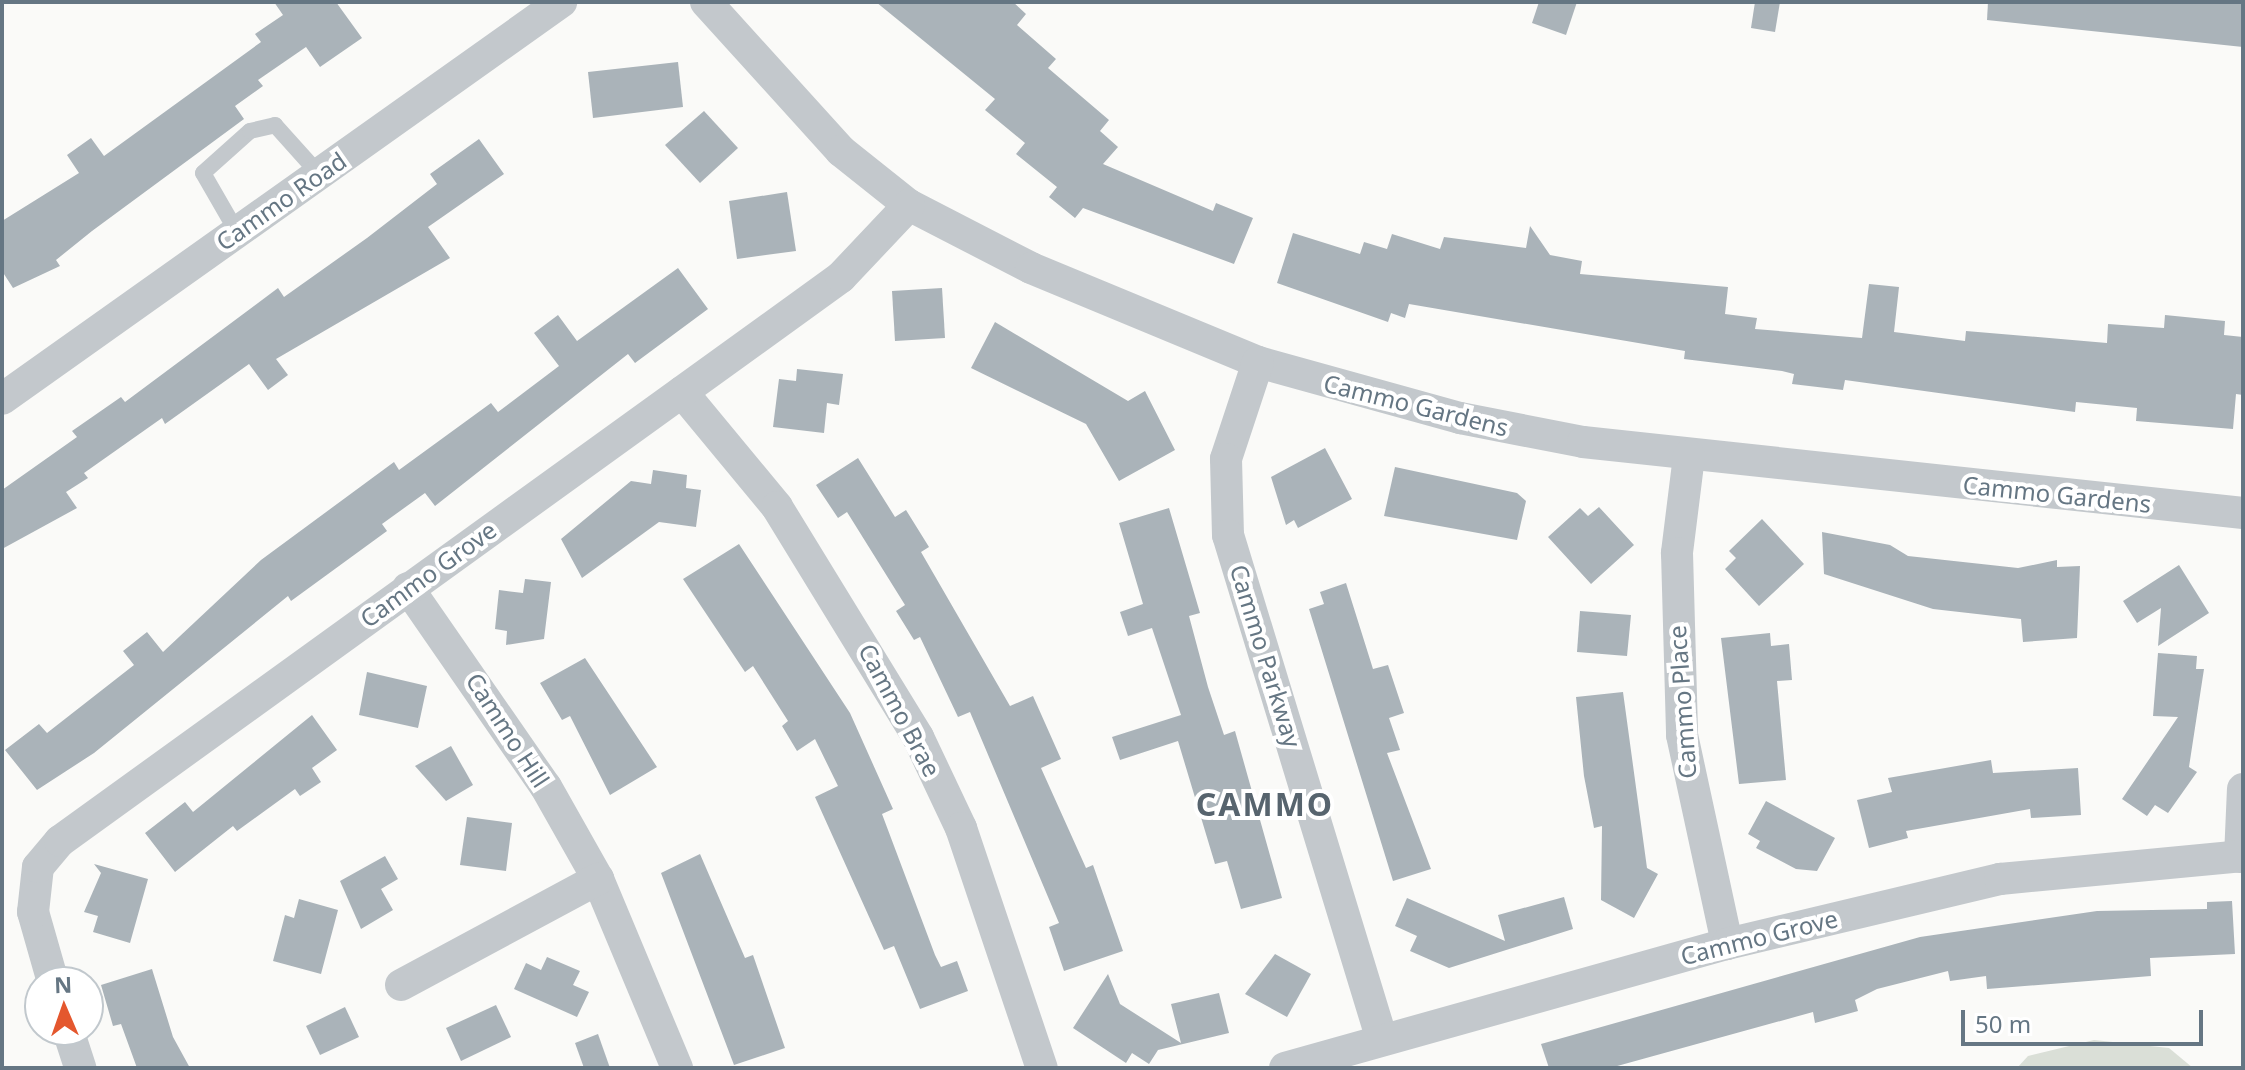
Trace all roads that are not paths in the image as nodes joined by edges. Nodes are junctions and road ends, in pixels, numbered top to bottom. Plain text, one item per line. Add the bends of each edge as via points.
1 (561, 2) edge
2 (706, 2) edge
3 (319, 174) junction
4 (909, 205) junction
5 (237, 232) junction
6 (1258, 362) junction
7 (682, 392) junction
8 (2, 399) edge
9 (1689, 456) junction
10 (2243, 513) edge
11 (408, 588) junction
12 (2243, 789) edge
13 (2241, 856) edge
14 (598, 879) junction
15 (1727, 944) junction
16 (48, 966) edge
17 (401, 984) dead end
18 (1382, 1040) junction
19 (73, 1046) edge
20 (80, 1068) edge
21 (677, 1068) edge
22 (1042, 1068) edge
23 (1285, 1068) edge

1 - 3 street, Cammo Road
2 - 4 street, Cammo Gardens via 820,131
3 - 5 street, Cammo Road
3 - 5 lane via 275,125 250,131 203,173
4 - 6 street, Cammo Gardens via 1031,268
4 - 7 street, Cammo Grove via 841,277
5 - 8 street, Cammo Road
6 - 9 street, Cammo Gardens via 1460,418
6 - 18 street, Cammo Parkway via 1226,459 1228,535
7 - 11 street, Cammo Grove
7 - 22 street, Cammo Brae via 777,507 918,737 961,828
9 - 10 street, Cammo Gardens
9 - 15 street, Cammo Place via 1677,553 1682,735
11 - 14 street, Cammo Hill via 490,700
11 - 16 street, Cammo Grove via 60,841 38,867 33,912
12 - 13 street
13 - 15 street, Cammo Grove via 2000,879
14 - 17 street
14 - 21 street, Cammo Hill
15 - 18 street, Cammo Grove
18 - 23 street, Cammo Grove
19 - 20 street

